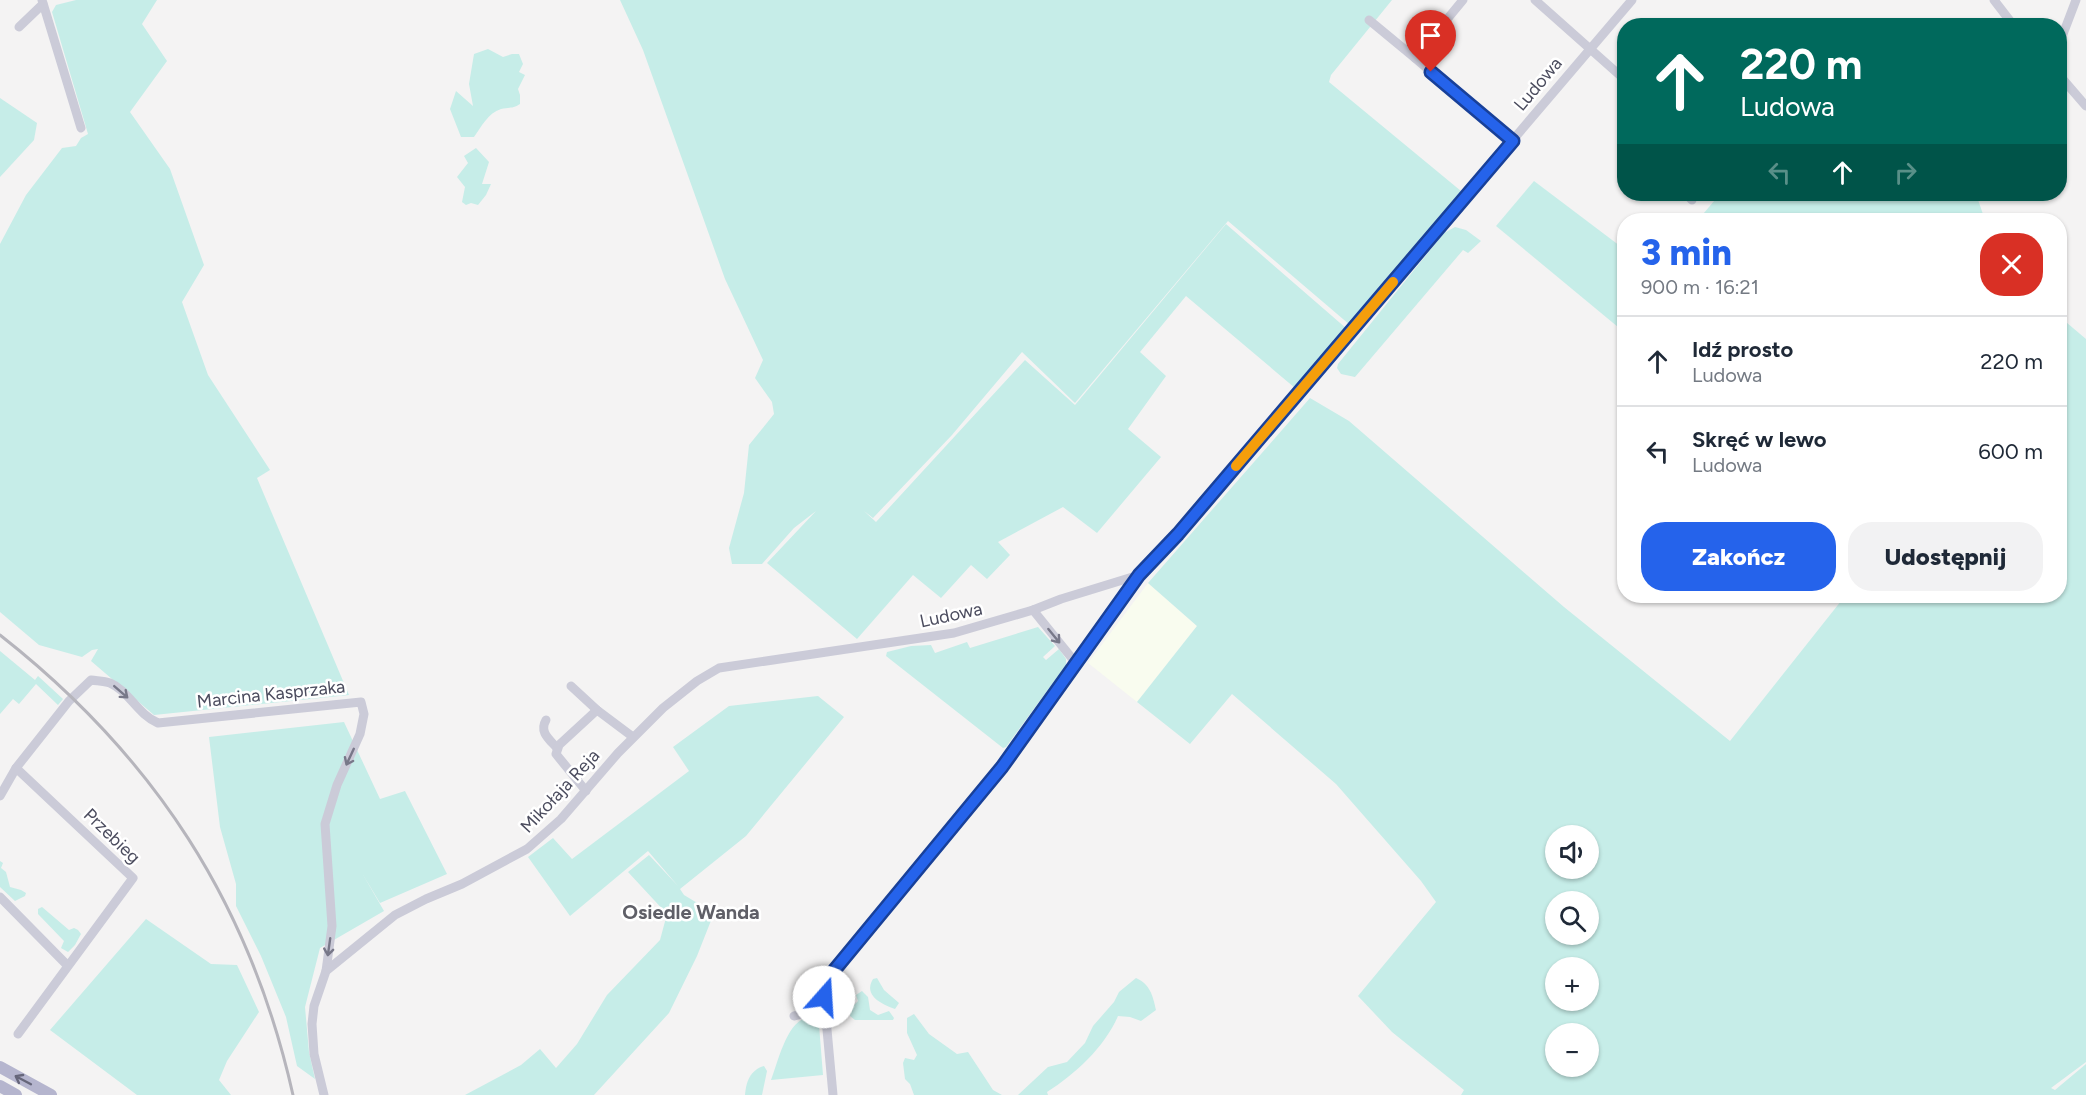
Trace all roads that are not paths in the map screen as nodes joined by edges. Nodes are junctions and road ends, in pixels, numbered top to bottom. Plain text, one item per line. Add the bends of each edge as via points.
1 (1463, 0) edge
2 (1535, 0) edge
3 (1632, 0) edge
4 (1994, 0) edge
5 (2076, 0) edge
6 (42, 2) edge
7 (2008, 18) edge
8 (1369, 20) dead end
9 (2067, 24) edge
10 (19, 27) dead end
11 (1590, 48) junction
12 (1415, 58) junction
13 (1617, 73) edge
14 (2067, 84) edge
15 (2086, 106) edge
16 (81, 128) dead end
17 (1513, 141) junction
18 (1139, 575) junction
19 (1033, 610) junction
20 (874, 646) joint
21 (1075, 662) junction
22 (571, 686) dead end
23 (597, 710) junction
24 (546, 720) dead end
25 (633, 737) junction
26 (557, 748) junction
27 (16, 768) junction
28 (586, 791) junction
29 (1, 793) edge
30 (0, 897) edge
31 (68, 965) junction
32 (326, 971) junction
33 (794, 1016) dead end
34 (827, 1026) junction
35 (18, 1034) dead end
36 (0, 1067) edge
37 (0, 1086) edge
38 (51, 1094) edge
39 (16, 1095) edge
40 (324, 1095) edge
41 (832, 1095) edge

1 - 12 street
2 - 11 street
3 - 11 street, Ludowa
4 - 7 street
5 - 9 street
6 - 10 street
6 - 16 street
8 - 12 street
11 - 13 street
11 - 17 street, Ludowa
12 - 17 street
14 - 15 street
17 - 18 street, Ludowa
18 - 19 street, Ludowa
18 - 21 street, Ludowa
19 - 20 street, Ludowa via 954,633
19 -> 21 street
20 - 25 street, Mikołaja Reja via 719,668 663,708
21 - 34 street, Ludowa via 1002,767 827,979
22 - 23 street
23 - 25 street
23 - 26 street
24 - 26 street via 544,733
25 - 28 street, Mikołaja Reja
26 - 28 street via 556,754
27 - 29 street
27 - 31 street, Przebieg via 133,878
27 -> 32 street, Marcina Kasprzaka via 91,680 108,682 119,689 146,718 158,723 360,702 364,714 360,734 325,824 332,926
28 - 32 street, Mikołaja Reja via 527,849 395,915
30 - 31 street
31 - 35 street
32 - 40 street via 312,1024 314,1054
33 - 34 street via 811,1014
34 - 41 street, Ludowa
38 -> 36 main road
37 - 39 main road

